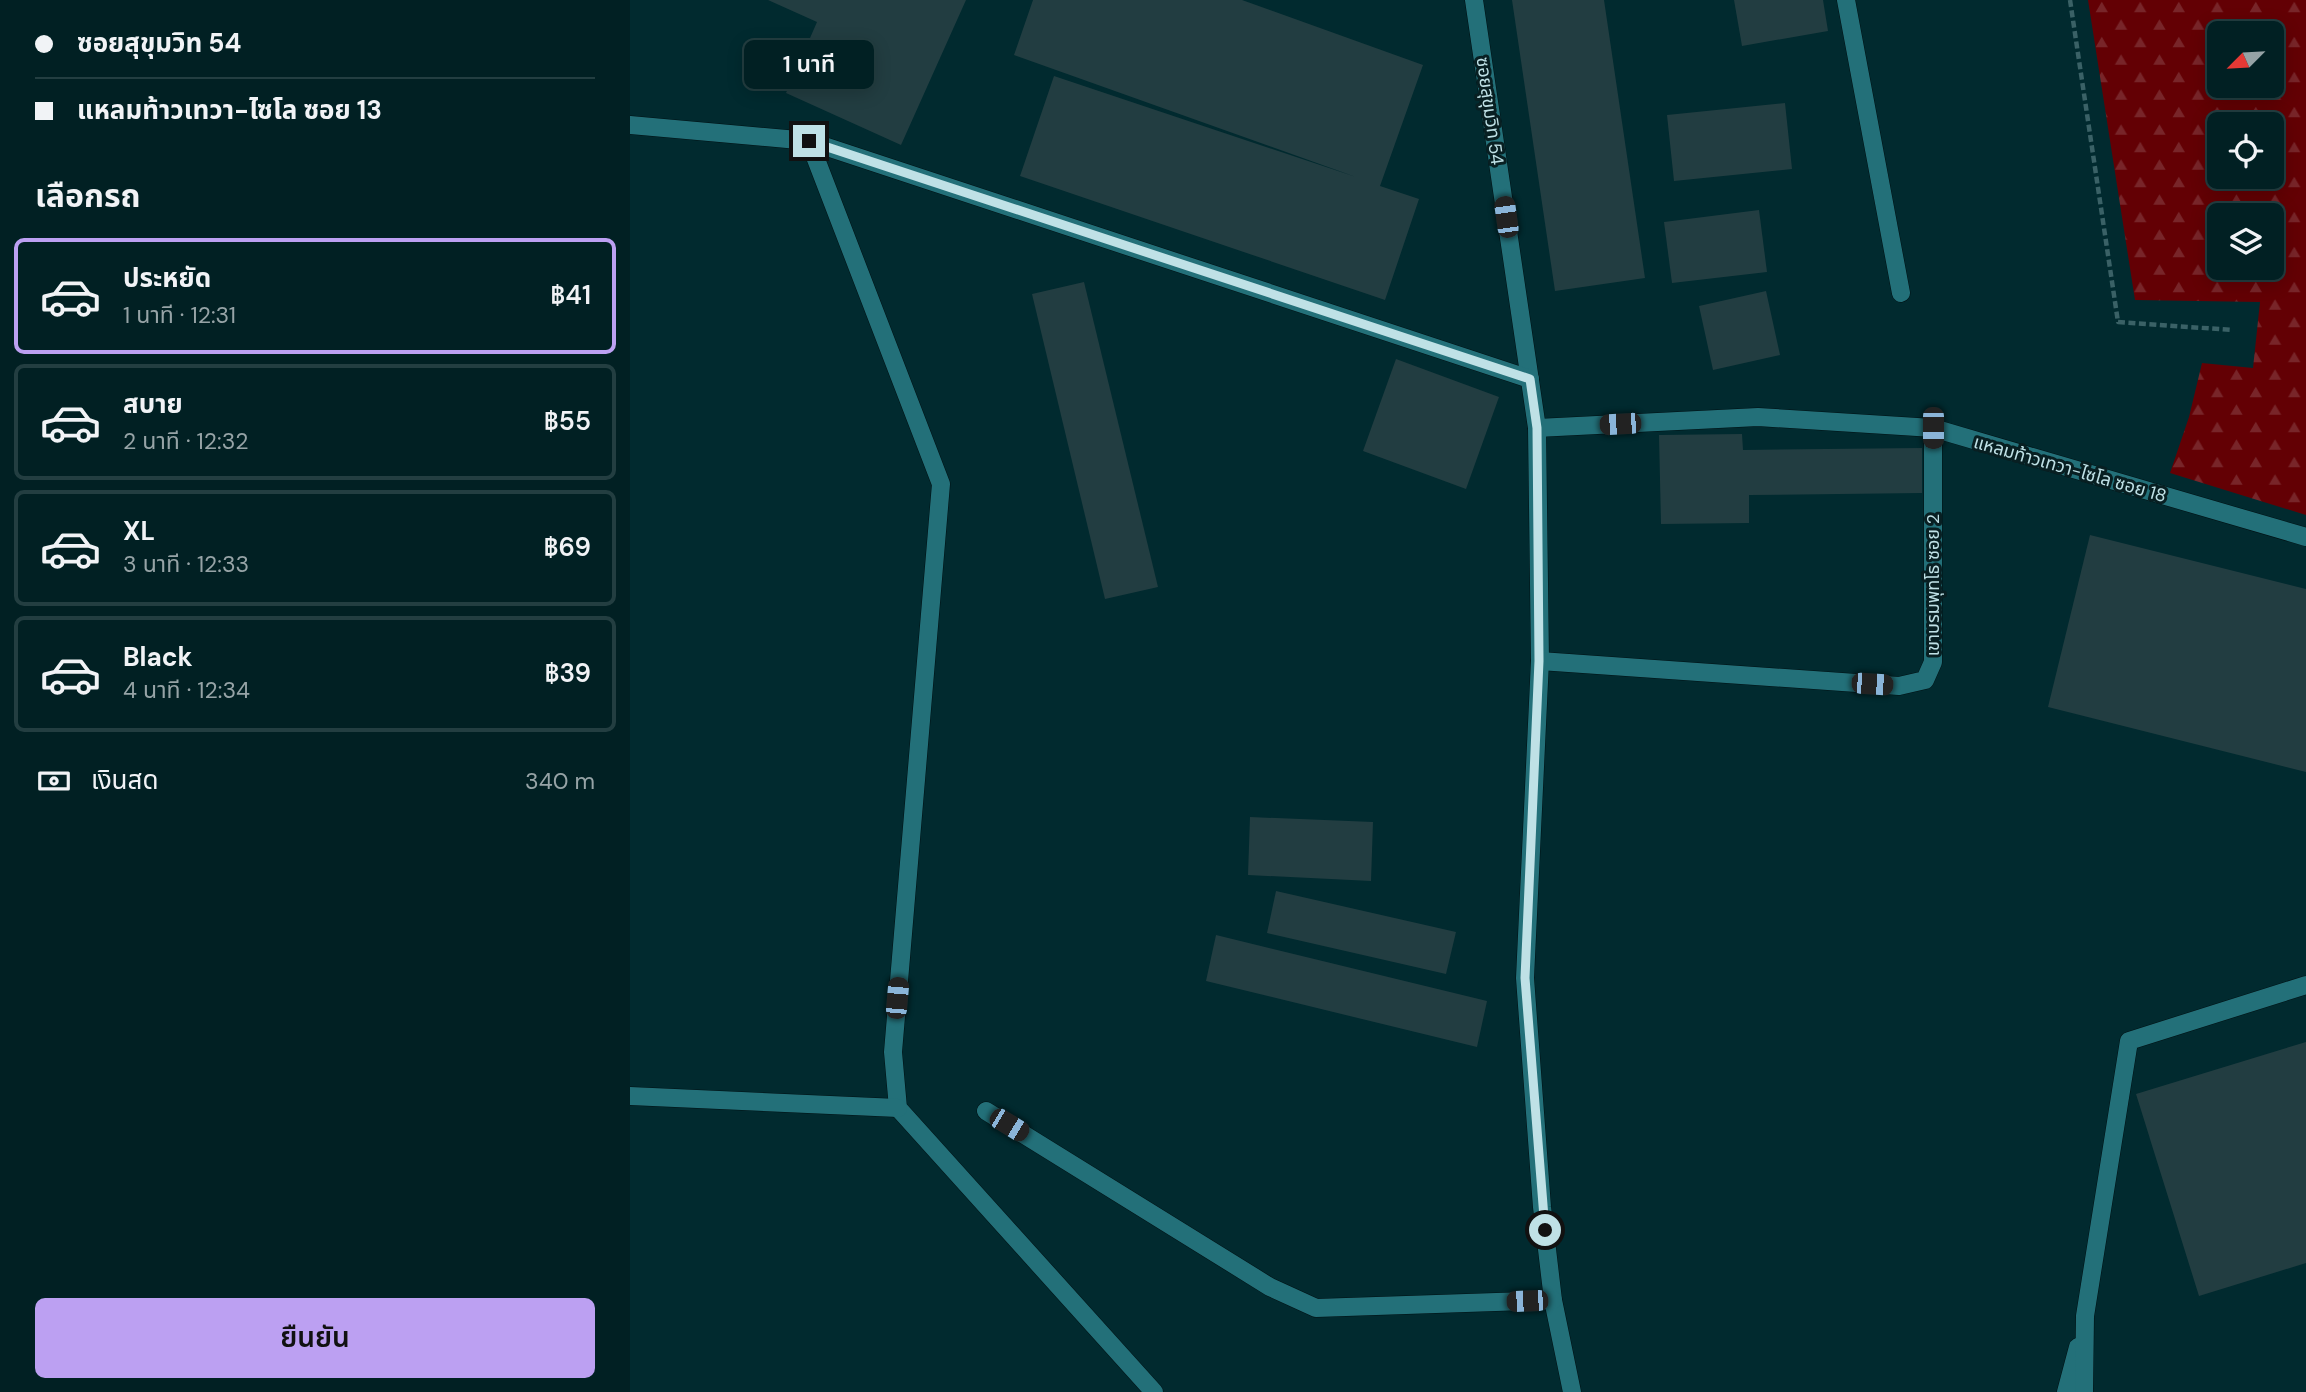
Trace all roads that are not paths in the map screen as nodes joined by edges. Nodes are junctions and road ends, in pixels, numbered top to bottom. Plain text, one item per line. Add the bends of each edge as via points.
1 (1474, 0) edge
2 (1846, 0) edge
3 (630, 125) edge
4 (809, 141) junction
5 (1901, 293) dead end
6 (1530, 379) junction
7 (1537, 428) junction
8 (1933, 428) junction
9 (2306, 537) edge
10 (1539, 661) junction
11 (2306, 985) edge
12 (630, 1096) edge
13 (898, 1108) junction
14 (986, 1111) dead end
15 (1553, 1300) junction
16 (2085, 1316) junction
17 (1154, 1392) edge
18 (1572, 1392) edge
19 (2066, 1392) edge
20 (2084, 1392) edge

1 - 6 street, ซอยสุขุมวิท 54
2 - 5 street
3 - 4 street
4 - 6 street
4 - 13 street via 940,484 893,1052
6 - 7 street, ซอยสุขุมวิท 54
7 - 8 street, แหลมท้าวเทวา-ไซโล ซอย 18 via 1758,417
7 - 10 street, ซอยสุขุมวิท 54
8 - 9 street, แหลมท้าวเทวา-ไซโล ซอย 18
8 - 10 street, เขาบรมพุทโธ ซอย 2 via 1933,662 1925,680 1899,686
10 - 15 street, ซอยสุขุมวิท 54 via 1525,978
11 - 16 street via 2129,1041
12 - 13 street
13 - 17 street
14 - 15 street via 1270,1287 1316,1308
15 - 18 street, ซอยสุขุมวิท 54
16 - 19 street
16 - 20 street

